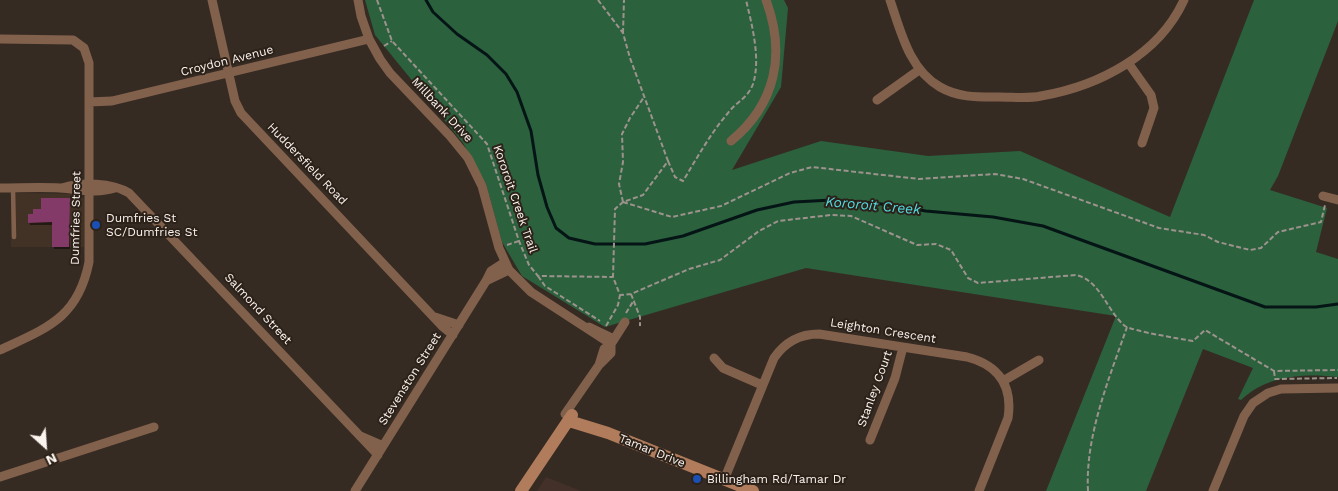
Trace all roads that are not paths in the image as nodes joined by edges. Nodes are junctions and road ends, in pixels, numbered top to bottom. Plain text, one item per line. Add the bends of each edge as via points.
1 (212, 0) edge
2 (358, 0) edge
3 (766, 0) edge
4 (890, 0) edge
5 (1184, 0) edge
6 (0, 39) edge
7 (369, 39) junction
8 (1129, 64) junction
9 (919, 70) junction
10 (228, 74) junction
11 (877, 100) dead end
12 (89, 102) junction
13 (731, 140) dead end
14 (1142, 143) dead end
15 (0, 188) edge
16 (13, 188) junction
17 (89, 188) junction
18 (1323, 196) road end
19 (1338, 200) edge
20 (14, 237) dead end
21 (507, 266) junction
22 (435, 316) junction
23 (625, 322) road end
24 (459, 325) junction
25 (452, 335) junction
26 (613, 342) junction
27 (903, 347) junction
28 (0, 350) edge
29 (714, 358) dead end
30 (1039, 360) dead end
31 (1002, 381) junction
32 (762, 385) junction
33 (1338, 388) edge
34 (569, 416) junction
35 (154, 427) dead end
36 (360, 436) junction
37 (870, 440) dead end
38 (383, 446) junction
39 (378, 455) junction
40 (0, 477) edge
41 (724, 480) junction
42 (355, 491) edge
43 (521, 491) edge
44 (753, 491) edge
45 (979, 491) edge
46 (1213, 491) edge

1 - 10 street, Huddersfield Road
2 - 7 street, Millbank Drive
3 - 13 street via 777,43 770,88 754,120
4 - 9 street via 905,45
5 - 8 street via 1163,34
6 - 12 street, Dumfries Street via 68,39 77,42 88,57
7 - 10 street, Croydon Avenue
7 - 21 street, Millbank Drive via 390,73 468,158 482,186
8 - 9 street via 1090,84 1040,97 966,97 940,87
8 - 14 street via 1150,95 1154,108
9 - 11 street
10 - 12 street, Croydon Avenue via 112,101
10 - 22 street, Huddersfield Road via 241,113
12 - 17 street, Dumfries Street
15 - 16 street, Salmond Street
16 - 17 street, Salmond Street via 62,188 73,184
16 - 20 lane
17 - 28 street, Dumfries Street via 89,262 78,298 54,324
17 - 36 street, Salmond Street via 105,185 127,191
18 - 19 street
21 - 24 street, Stevenston Street via 486,281
21 - 26 street, Millbank Drive via 531,292
22 - 24 street, Huddersfield Road
22 - 25 street, Huddersfield Road
23 - 26 street
24 - 25 street, Stevenston Street
25 - 38 street, Stevenston Street
26 - 34 street via 611,353 599,365
27 - 31 street, Leighton Crescent via 977,359 993,368
27 - 32 street, Leighton Crescent via 827,335 803,336 780,350
27 - 37 street, Stanley Court via 895,378
29 - 32 street via 723,368
30 - 31 street
31 - 45 street via 1008,398 1008,418
32 - 41 street, Leighton Crescent
33 - 46 street via 1281,389 1253,402
34 - 41 street, Tamar Drive
34 - 43 street
35 - 40 street
36 - 38 street
36 - 39 street, Salmond Street
38 - 39 street, Stevenston Street
39 - 42 street, Stevenston Street
41 - 44 street, Tamar Drive

